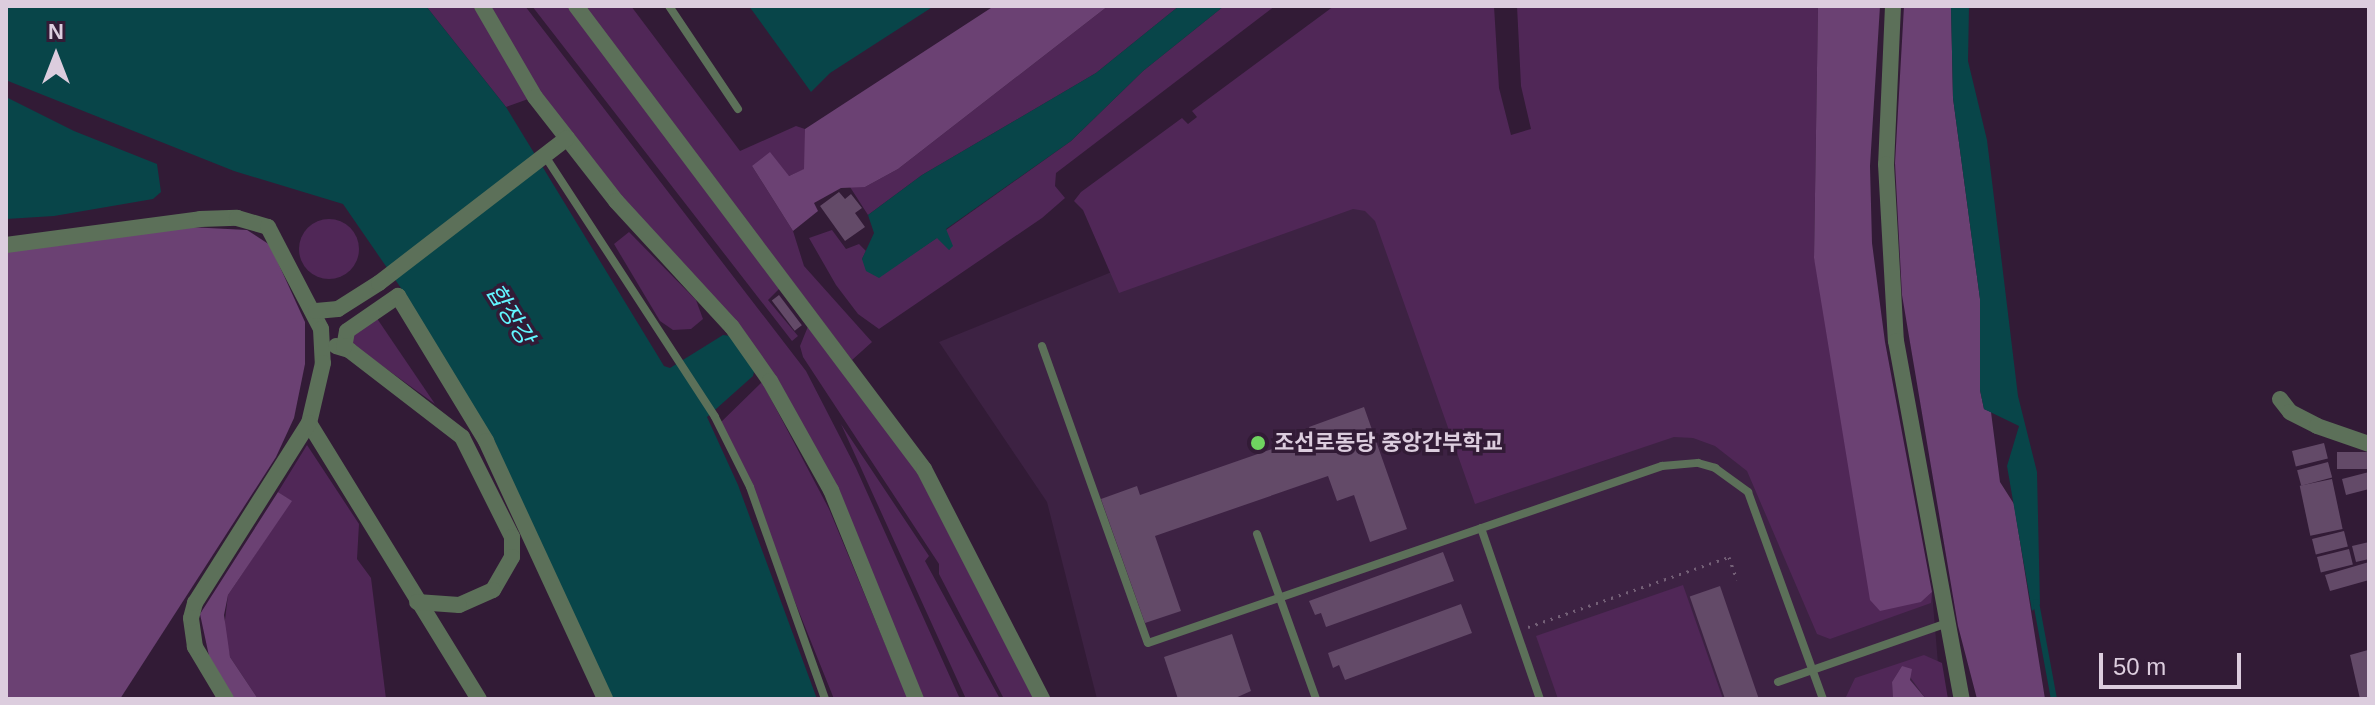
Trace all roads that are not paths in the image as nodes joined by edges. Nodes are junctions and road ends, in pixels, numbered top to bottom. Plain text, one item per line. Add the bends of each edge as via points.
1 (482, 6) edge
2 (576, 6) edge
3 (669, 6) edge
4 (1893, 6) edge
5 (738, 109) dead end
6 (567, 138) junction
7 (543, 156) junction
8 (6, 245) edge
9 (316, 311) junction
10 (323, 342) junction
11 (1042, 346) dead end
12 (344, 348) junction
13 (2280, 399) dead end
14 (309, 423) junction
15 (462, 437) junction
16 (486, 441) junction
17 (2369, 444) edge
18 (520, 508) junction
19 (1481, 528) junction
20 (1257, 534) dead end
21 (512, 537) junction
22 (1280, 598) junction
23 (417, 602) junction
24 (1947, 623) junction
25 (1813, 670) junction
26 (1778, 682) dead end
27 (226, 699) edge
28 (479, 699) edge
29 (605, 699) edge
30 (825, 699) edge
31 (916, 699) edge
32 (1042, 699) edge
33 (1316, 699) edge
34 (1540, 699) edge
35 (1823, 699) edge
36 (1962, 699) edge

1 - 6 street via 535,97
2 - 32 street via 924,469
3 - 5 lane
4 - 24 street via 1888,256 1896,341
6 - 7 street
6 - 31 street via 616,201 732,327 770,381 831,490
7 - 9 street via 379,283 338,309
7 - 30 lane via 715,417 750,487
8 - 9 street via 237,218 268,227
9 - 10 street
10 - 12 street
10 - 14 street
11 - 22 lane via 1148,643
12 - 15 street
12 - 16 street via 347,331 398,296
13 - 17 street via 2290,412 2317,426
14 - 23 street
14 - 27 street via 195,603 195,647
15 - 16 street
15 - 21 street
16 - 18 street
18 - 21 street
18 - 29 street
19 - 22 lane
19 - 25 lane via 1662,466 1698,463 1715,468 1748,492 1757,510
19 - 34 lane
20 - 22 lane
21 - 23 street via 504,578 493,590 459,605
22 - 33 lane
23 - 28 street
24 - 25 lane
24 - 36 street
25 - 26 lane
25 - 35 lane

